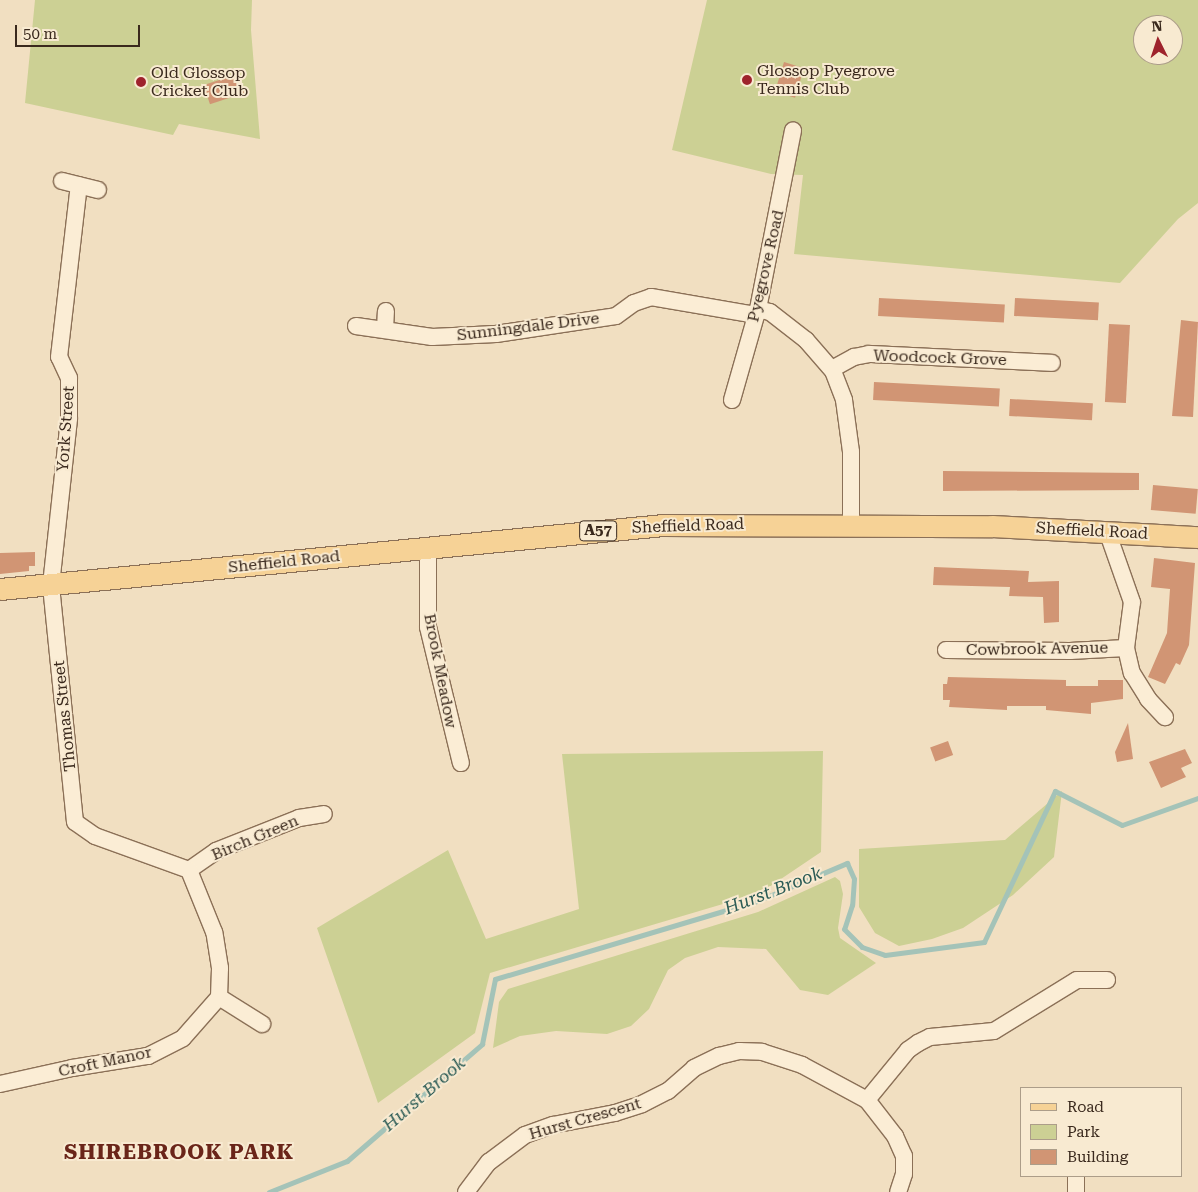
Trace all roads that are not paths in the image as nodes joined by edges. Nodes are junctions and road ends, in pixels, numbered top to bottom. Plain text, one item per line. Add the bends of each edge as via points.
1 (793, 130) dead end
2 (62, 181) dead end
3 (79, 185) junction
4 (98, 190) dead end
5 (386, 310) dead end
6 (757, 312) junction
7 (356, 326) dead end
8 (385, 329) junction
9 (1052, 363) dead end
10 (832, 369) junction
11 (732, 400) dead end
12 (851, 524) junction
13 (1107, 530) junction
14 (1198, 537) edge
15 (428, 547) junction
16 (51, 586) junction
17 (0, 589) edge
18 (1126, 648) junction
19 (946, 650) dead end
20 (1165, 717) dead end
21 (461, 763) dead end
22 (324, 814) dead end
23 (189, 870) junction
24 (1107, 980) dead end
25 (219, 997) junction
26 (262, 1024) dead end
27 (0, 1084) edge
28 (868, 1100) junction
29 (1076, 1177) edge
30 (466, 1192) edge
31 (898, 1192) edge
32 (1076, 1192) edge

1 - 6 street, Pyegrove Road
2 - 3 street
3 - 4 street
3 - 16 street, York Street via 59,357 69,378 69,418
5 - 8 street
6 - 8 street, Sunningdale Drive via 651,297 634,303 616,316 525,331 432,336
6 - 10 street via 770,312 806,340
6 - 11 street, Pyegrove Road
7 - 8 street, Sunningdale Drive
9 - 10 street, Woodcock Grove via 869,354 854,357
10 - 12 street via 844,400 851,452
12 - 13 main road, Sheffield Road / A57
12 - 15 main road, Sheffield Road / A57 via 664,525
13 - 14 main road, Sheffield Road / A57
13 - 18 street, Cowbrook Avenue via 1132,602
15 - 16 main road, Sheffield Road / A57
15 - 21 street, Brook Meadow via 428,627
16 - 17 main road, Sheffield Road / A57
16 - 23 street, Thomas Street via 75,822 95,836
18 - 19 street, Cowbrook Avenue
18 - 20 street via 1126,658 1140,688
22 - 23 street, Birch Green via 299,818 216,851
23 - 25 street via 214,932 220,968
24 - 28 street via 1077,980 994,1031 918,1042
25 - 26 street
25 - 27 street, Croft Manor via 183,1038 148,1056
28 - 30 street, Hurst Crescent via 802,1065 762,1052 725,1054 694,1068 668,1091 642,1104 616,1114 553,1125 525,1135 489,1162
28 - 31 street, Hurst Crescent via 904,1156 904,1174
29 - 32 street

